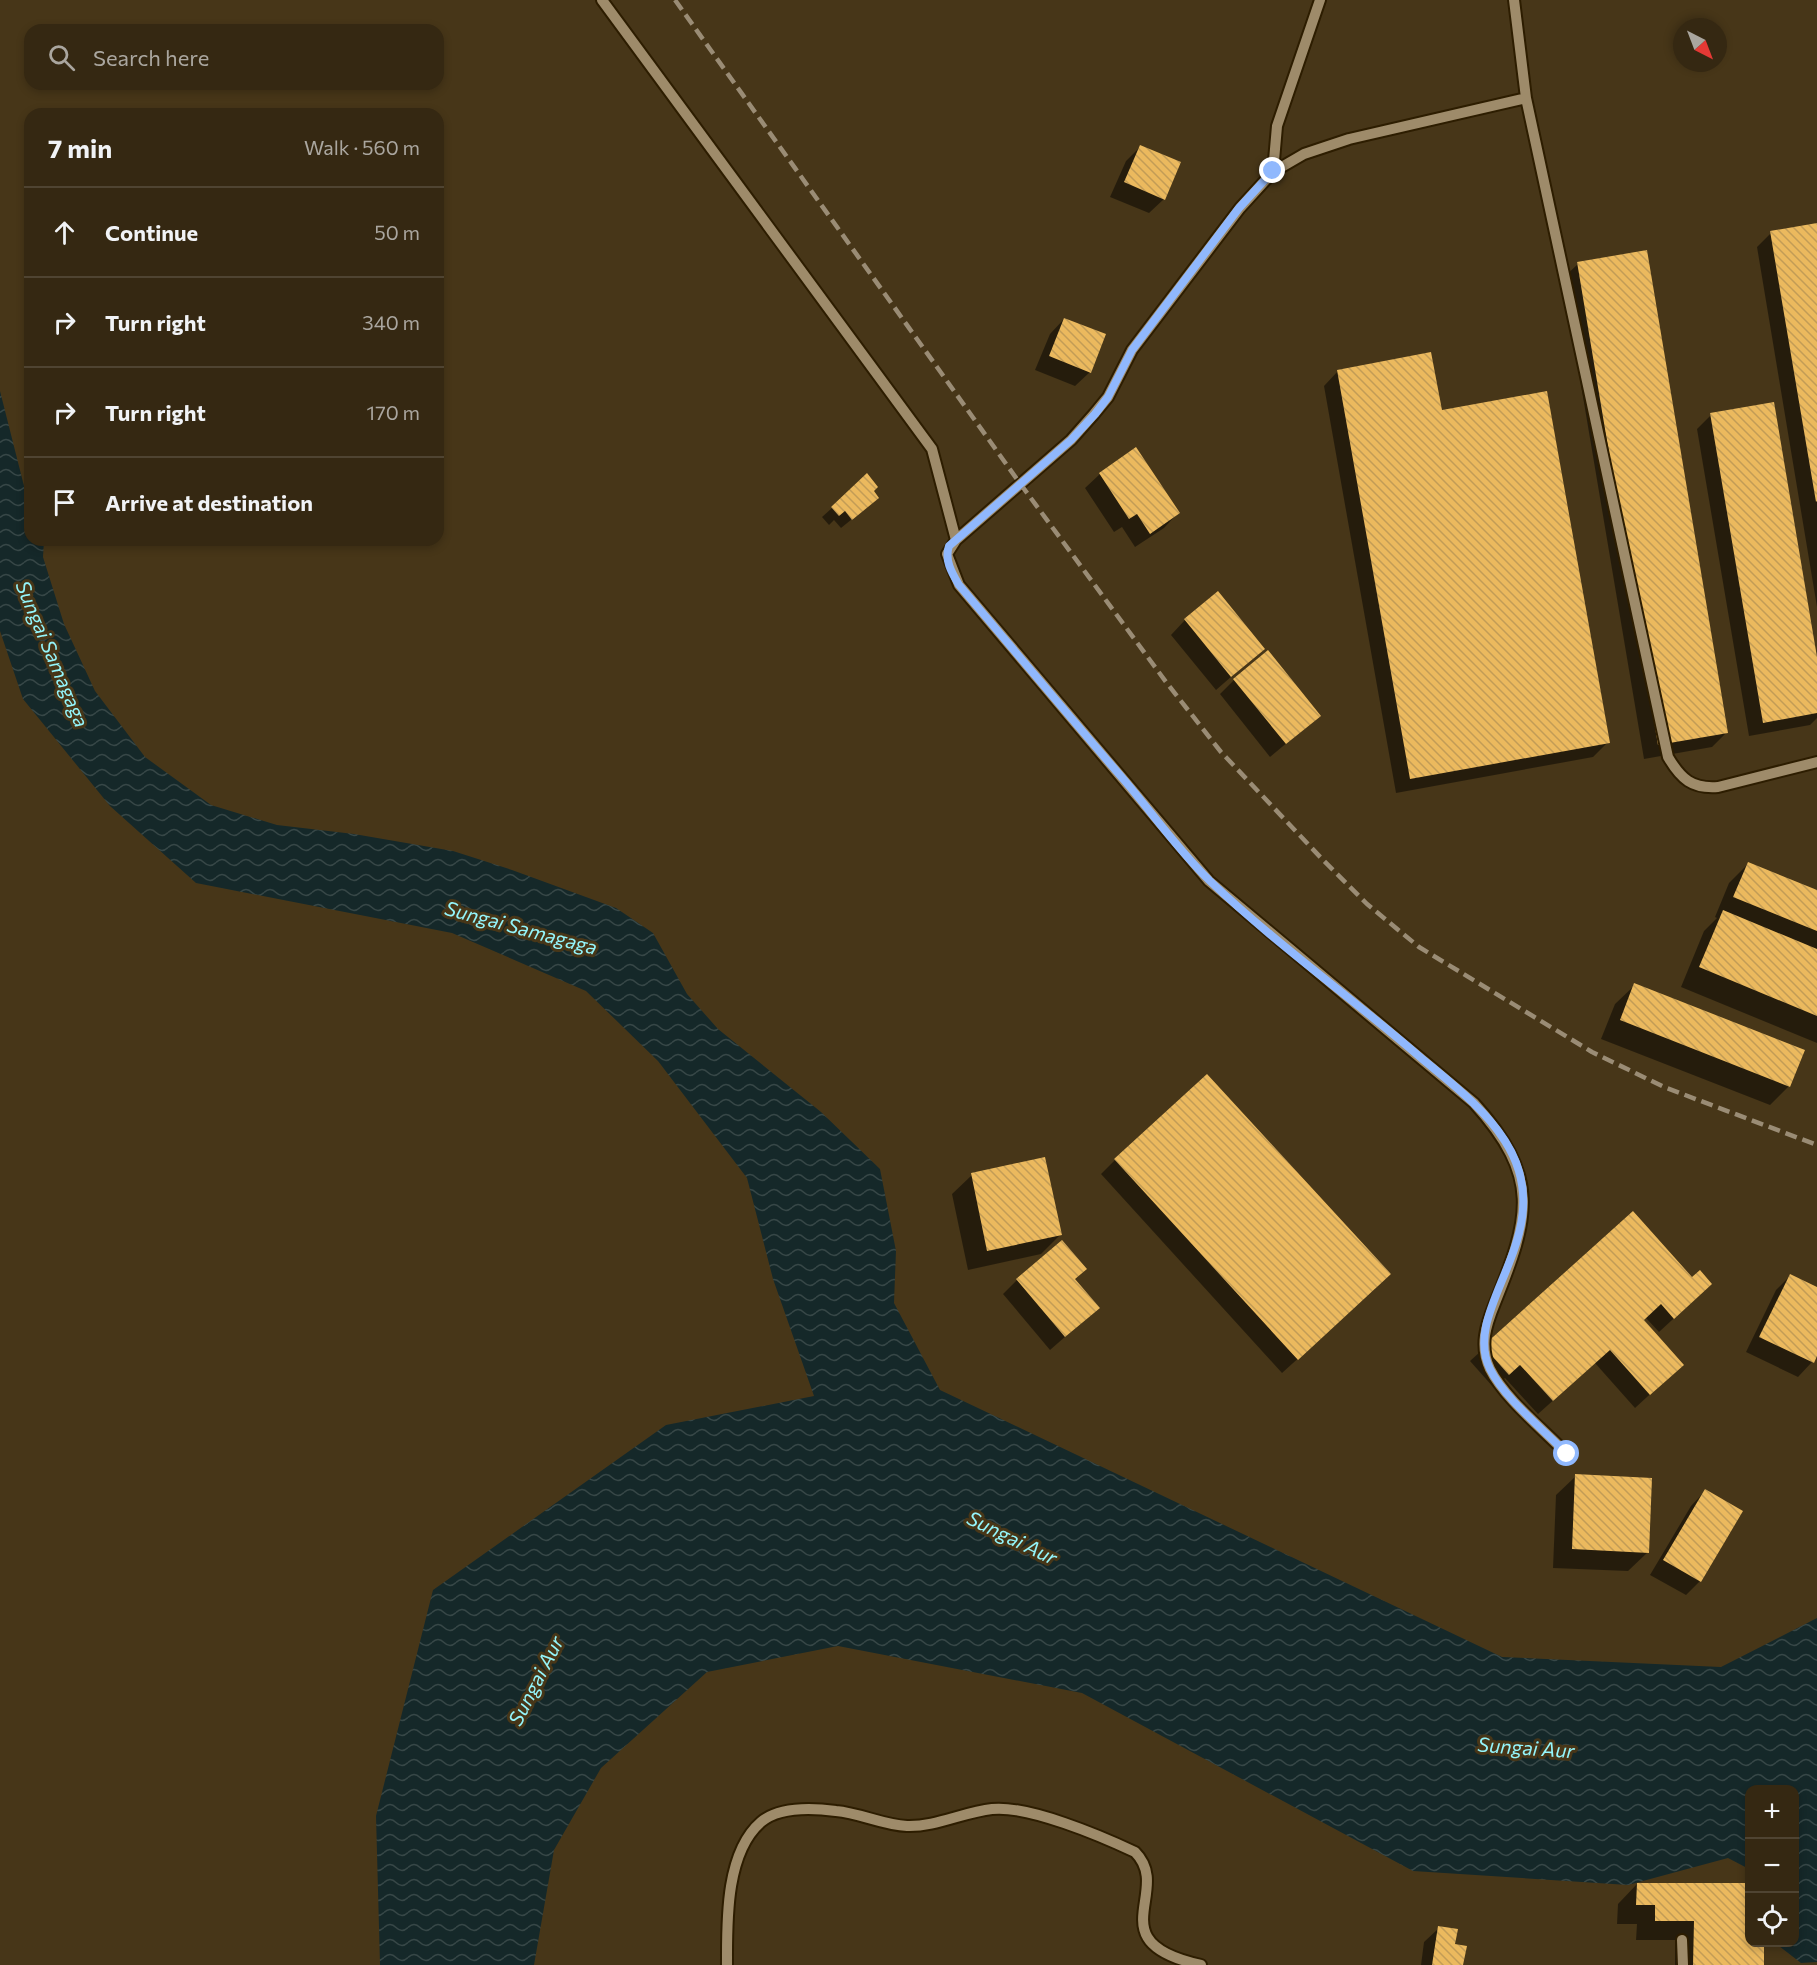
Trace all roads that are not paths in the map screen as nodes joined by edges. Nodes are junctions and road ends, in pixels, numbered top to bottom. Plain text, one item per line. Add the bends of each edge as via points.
1 (602, 0) edge
2 (1320, 0) edge
3 (1514, 0) edge
4 (1526, 98) junction
5 (1273, 171) junction
6 (956, 540) junction
7 (1817, 762) edge
8 (1567, 1454) dead end
9 (1682, 1941) dead end
10 (727, 1965) edge
11 (1202, 1965) edge
12 (1683, 1965) edge

1 - 6 lane via 932,449
2 - 5 lane via 1276,126
3 - 4 lane
4 - 5 lane via 1349,139 1304,154
4 - 7 lane via 1668,757 1688,783 1704,788
5 - 6 lane via 1239,208 1132,350 1095,414 1071,440
6 - 8 lane via 947,554 959,585 1209,881 1474,1103 1507,1143 1521,1173 1523,1215 1514,1252 1487,1321 1484,1349 1503,1388
9 - 12 lane
10 - 11 lane via 731,1884 748,1840 761,1822 794,1810 826,1810 909,1826 992,1809 1013,1809 1135,1852 1147,1870 1142,1912 1148,1939 1176,1960

